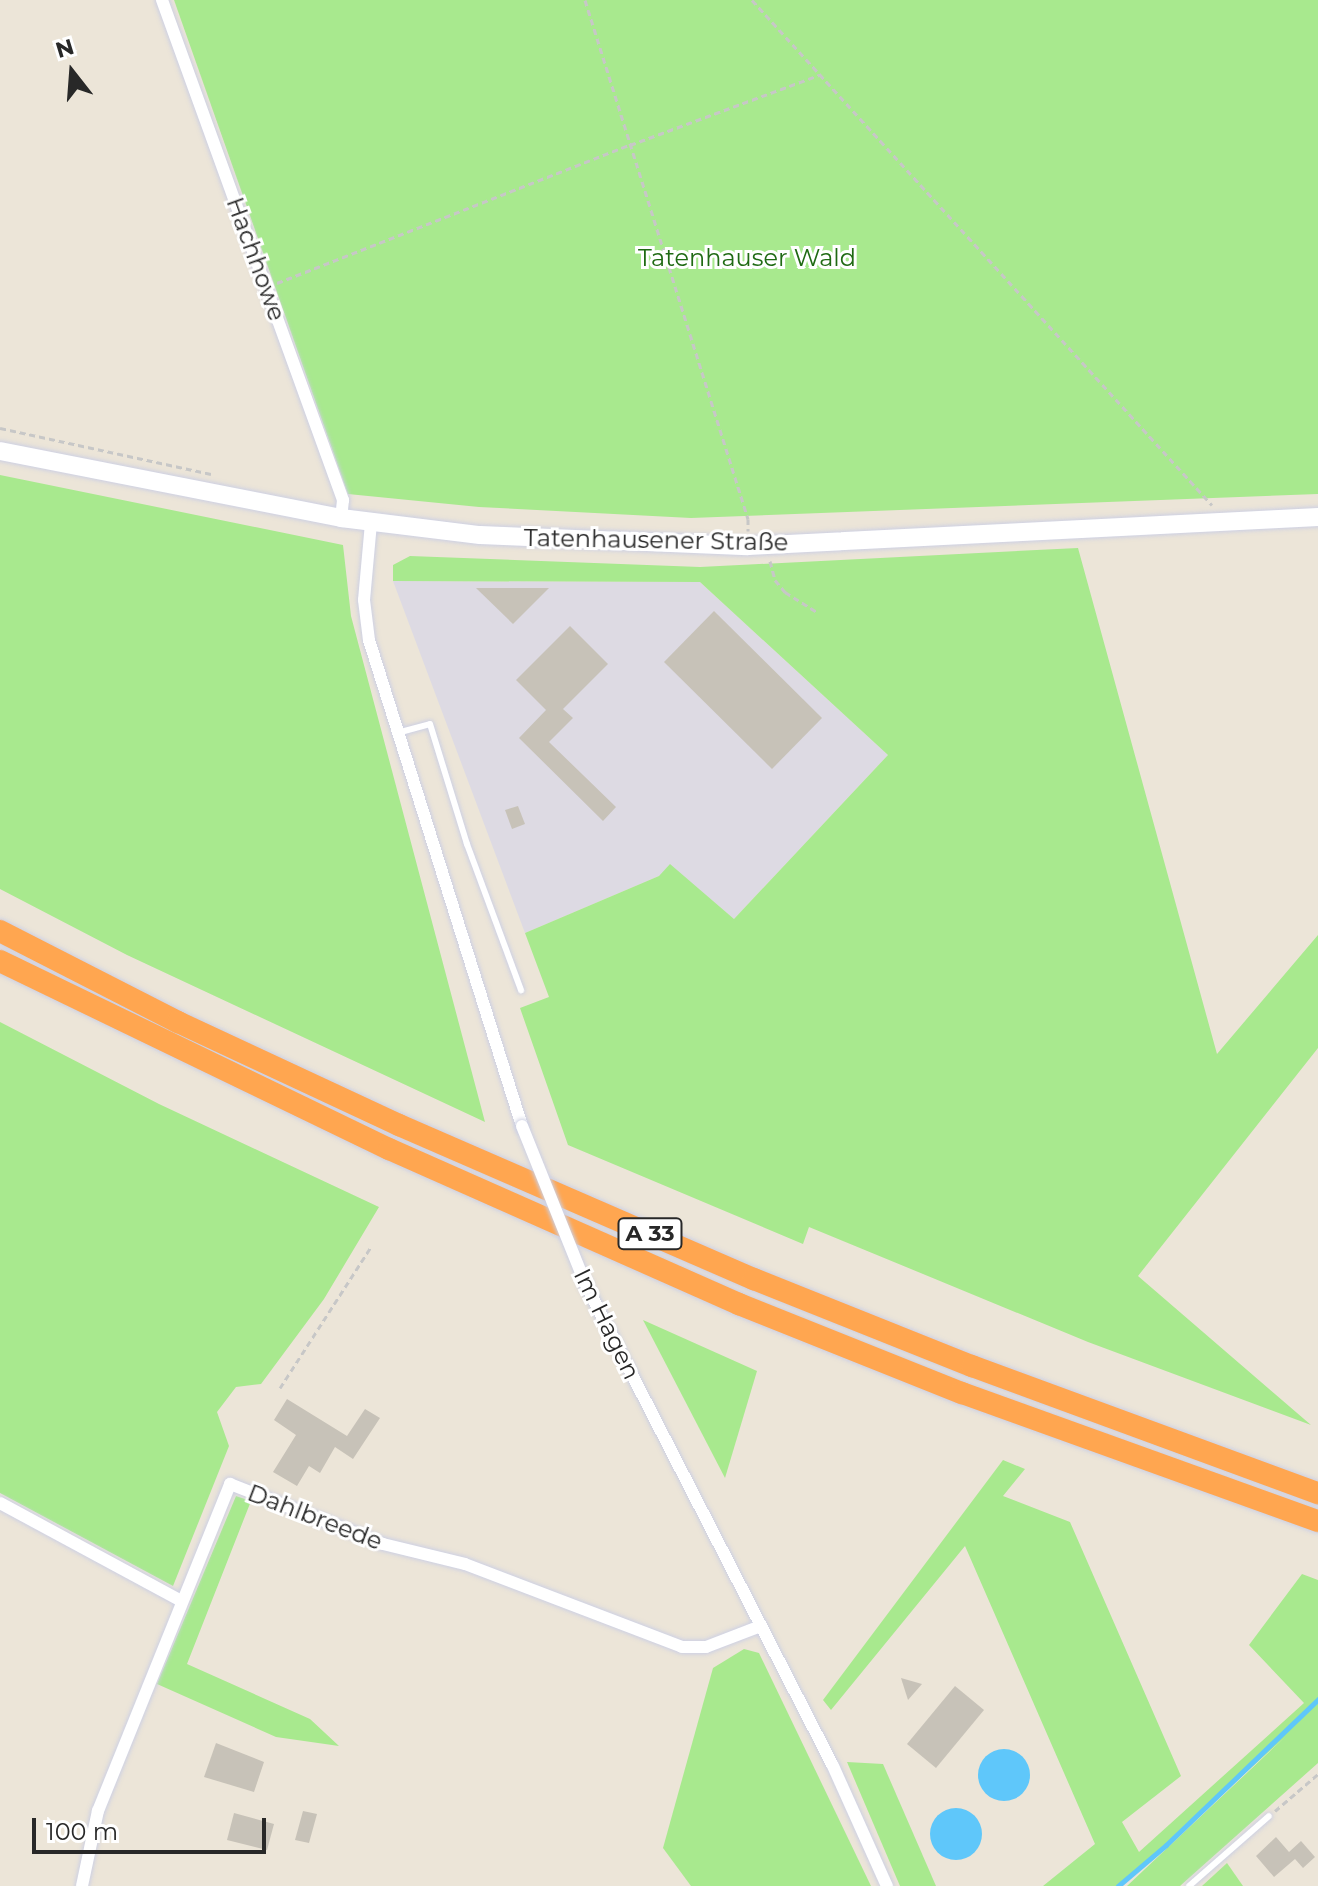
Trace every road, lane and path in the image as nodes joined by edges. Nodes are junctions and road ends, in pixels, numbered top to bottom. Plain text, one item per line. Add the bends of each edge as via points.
1 (162, 0) edge
2 (585, 0) edge
3 (752, 0) edge
4 (821, 75) junction
5 (630, 145) junction
6 (266, 287) junction
7 (0, 428) edge
8 (0, 451) edge
9 (216, 475) dead end
10 (1211, 501) dead end
11 (1212, 507) dead end
12 (1198, 508) dead end
13 (1318, 517) edge
14 (341, 518) junction
15 (748, 519) dead end
16 (371, 523) junction
17 (769, 545) junction
18 (818, 613) dead end
19 (397, 733) junction
20 (0, 931) edge
21 (0, 961) edge
22 (521, 990) dead end
23 (371, 1247) dead end
24 (280, 1388) dead end
25 (1318, 1493) edge
26 (0, 1503) edge
27 (1318, 1521) edge
28 (181, 1601) junction
29 (761, 1626) junction
30 (1318, 1774) edge
31 (1269, 1816) joint
32 (82, 1886) edge
33 (887, 1886) edge
34 (1189, 1886) edge

1 - 6 street, Hachhowe
2 - 5 path
3 - 4 path
4 - 5 path
4 - 10 path
5 - 6 path
5 - 15 path
6 - 14 street, Hachhowe via 343,500
7 - 9 path
8 - 14 street, Tatenhausener Straße
11 - 12 path
13 - 17 street, Tatenhausener Straße
14 - 16 street, Tatenhausener Straße
16 - 17 street, Tatenhausener Straße via 480,535
16 - 19 street, Im Hagen via 364,600 369,640
17 - 18 path via 775,580
19 - 22 lane via 430,724
19 - 29 street, Im Hagen, bridge via 522,1126 586,1285
20 - 25 highway, A 33 via 178,1022 399,1125 740,1273 972,1366
21 - 27 highway, A 33 via 389,1149 739,1304 962,1393
23 - 24 path
26 - 28 street
28 - 29 street, Dahlbreede via 230,1484 383,1544 465,1564 682,1647 706,1647
28 - 32 street, Dahlbreede via 98,1811
29 - 33 street, Im Hagen
30 - 31 path
31 - 34 lane

